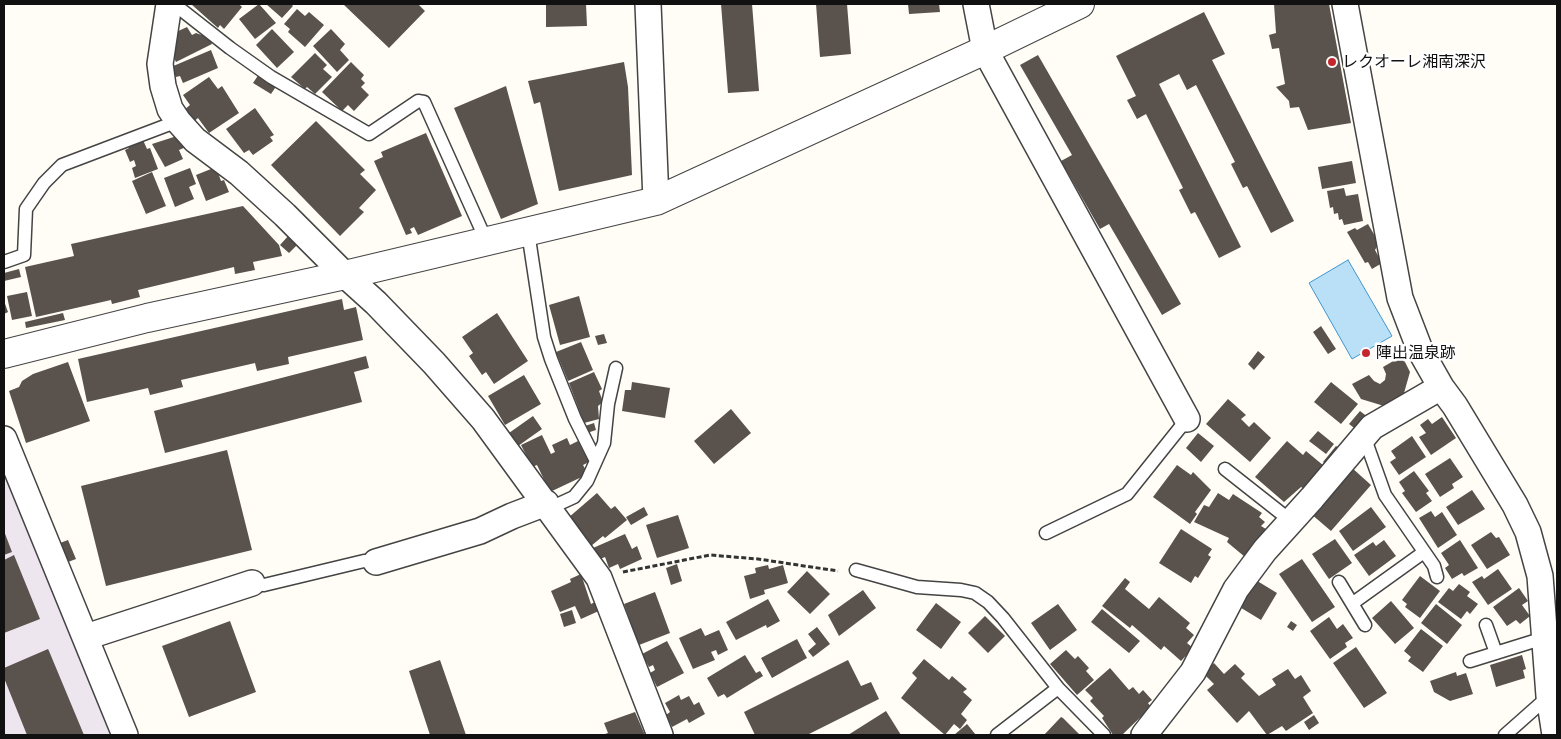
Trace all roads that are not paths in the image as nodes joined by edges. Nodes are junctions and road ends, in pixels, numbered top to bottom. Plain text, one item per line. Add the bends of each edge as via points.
1 (169, 4) edge
2 (174, 4) edge
3 (648, 4) edge
4 (976, 4) edge
5 (1080, 4) edge
6 (1344, 4) edge
7 (985, 50) junction
8 (178, 121) junction
9 (656, 201) junction
10 (528, 232) junction
11 (486, 240) junction
12 (4, 262) edge
13 (345, 275) junction
14 (4, 354) edge
15 (616, 368) dead end
16 (1441, 387) junction
17 (1186, 419) joint
18 (1364, 436) junction
19 (4, 439) edge
20 (596, 461) junction
21 (1225, 469) dead end
22 (548, 506) junction
23 (1291, 521) junction
24 (1046, 533) dead end
25 (1424, 552) junction
26 (376, 562) joint
27 (856, 570) road end
28 (1437, 577) dead end
29 (1339, 582) dead end
30 (252, 583) joint
31 (1353, 603) junction
32 (1365, 625) dead end
33 (1486, 626) dead end
34 (86, 637) junction
35 (1544, 638) junction
36 (1496, 653) junction
37 (1470, 661) dead end
38 (1058, 688) junction
39 (1549, 696) junction
40 (125, 735) edge
41 (660, 735) edge
42 (997, 735) edge
43 (1104, 735) edge
44 (1144, 735) edge
45 (1505, 735) edge
46 (1555, 735) edge

1 - 8 street via 160,64 162,86
2 - 11 lane via 271,77 369,134 418,100 424,102
3 - 9 street
4 - 7 street
5 - 7 street
6 - 16 street via 1400,298 1420,350
7 - 9 street
7 - 17 street
8 - 12 lane via 62,165 44,183 26,209 24,255
8 - 13 street via 195,140 239,172
9 - 10 street
10 - 11 street
10 - 20 lane via 544,337 575,419
11 - 13 street
13 - 14 street via 147,318
13 - 22 street via 467,399
15 - 20 lane via 604,443
16 - 18 street via 1372,427
16 - 35 street via 1505,488 1528,532 1540,576
17 - 24 lane via 1128,494
18 - 23 street
18 - 25 lane via 1385,495
19 - 34 street
20 - 22 lane via 587,481 574,497
21 - 23 lane
22 - 26 street via 480,531
22 - 41 street via 599,578
23 - 44 street via 1236,589 1193,672
25 - 28 lane
25 - 31 lane
26 - 30 lane via 364,561 264,585
27 - 38 lane via 917,587 975,593 1003,618
29 - 31 lane
30 - 34 street
31 - 32 lane
33 - 36 lane
34 - 40 street
35 - 36 lane
35 - 39 street
36 - 37 lane
38 - 42 lane
38 - 43 lane
39 - 45 lane
39 - 46 street

